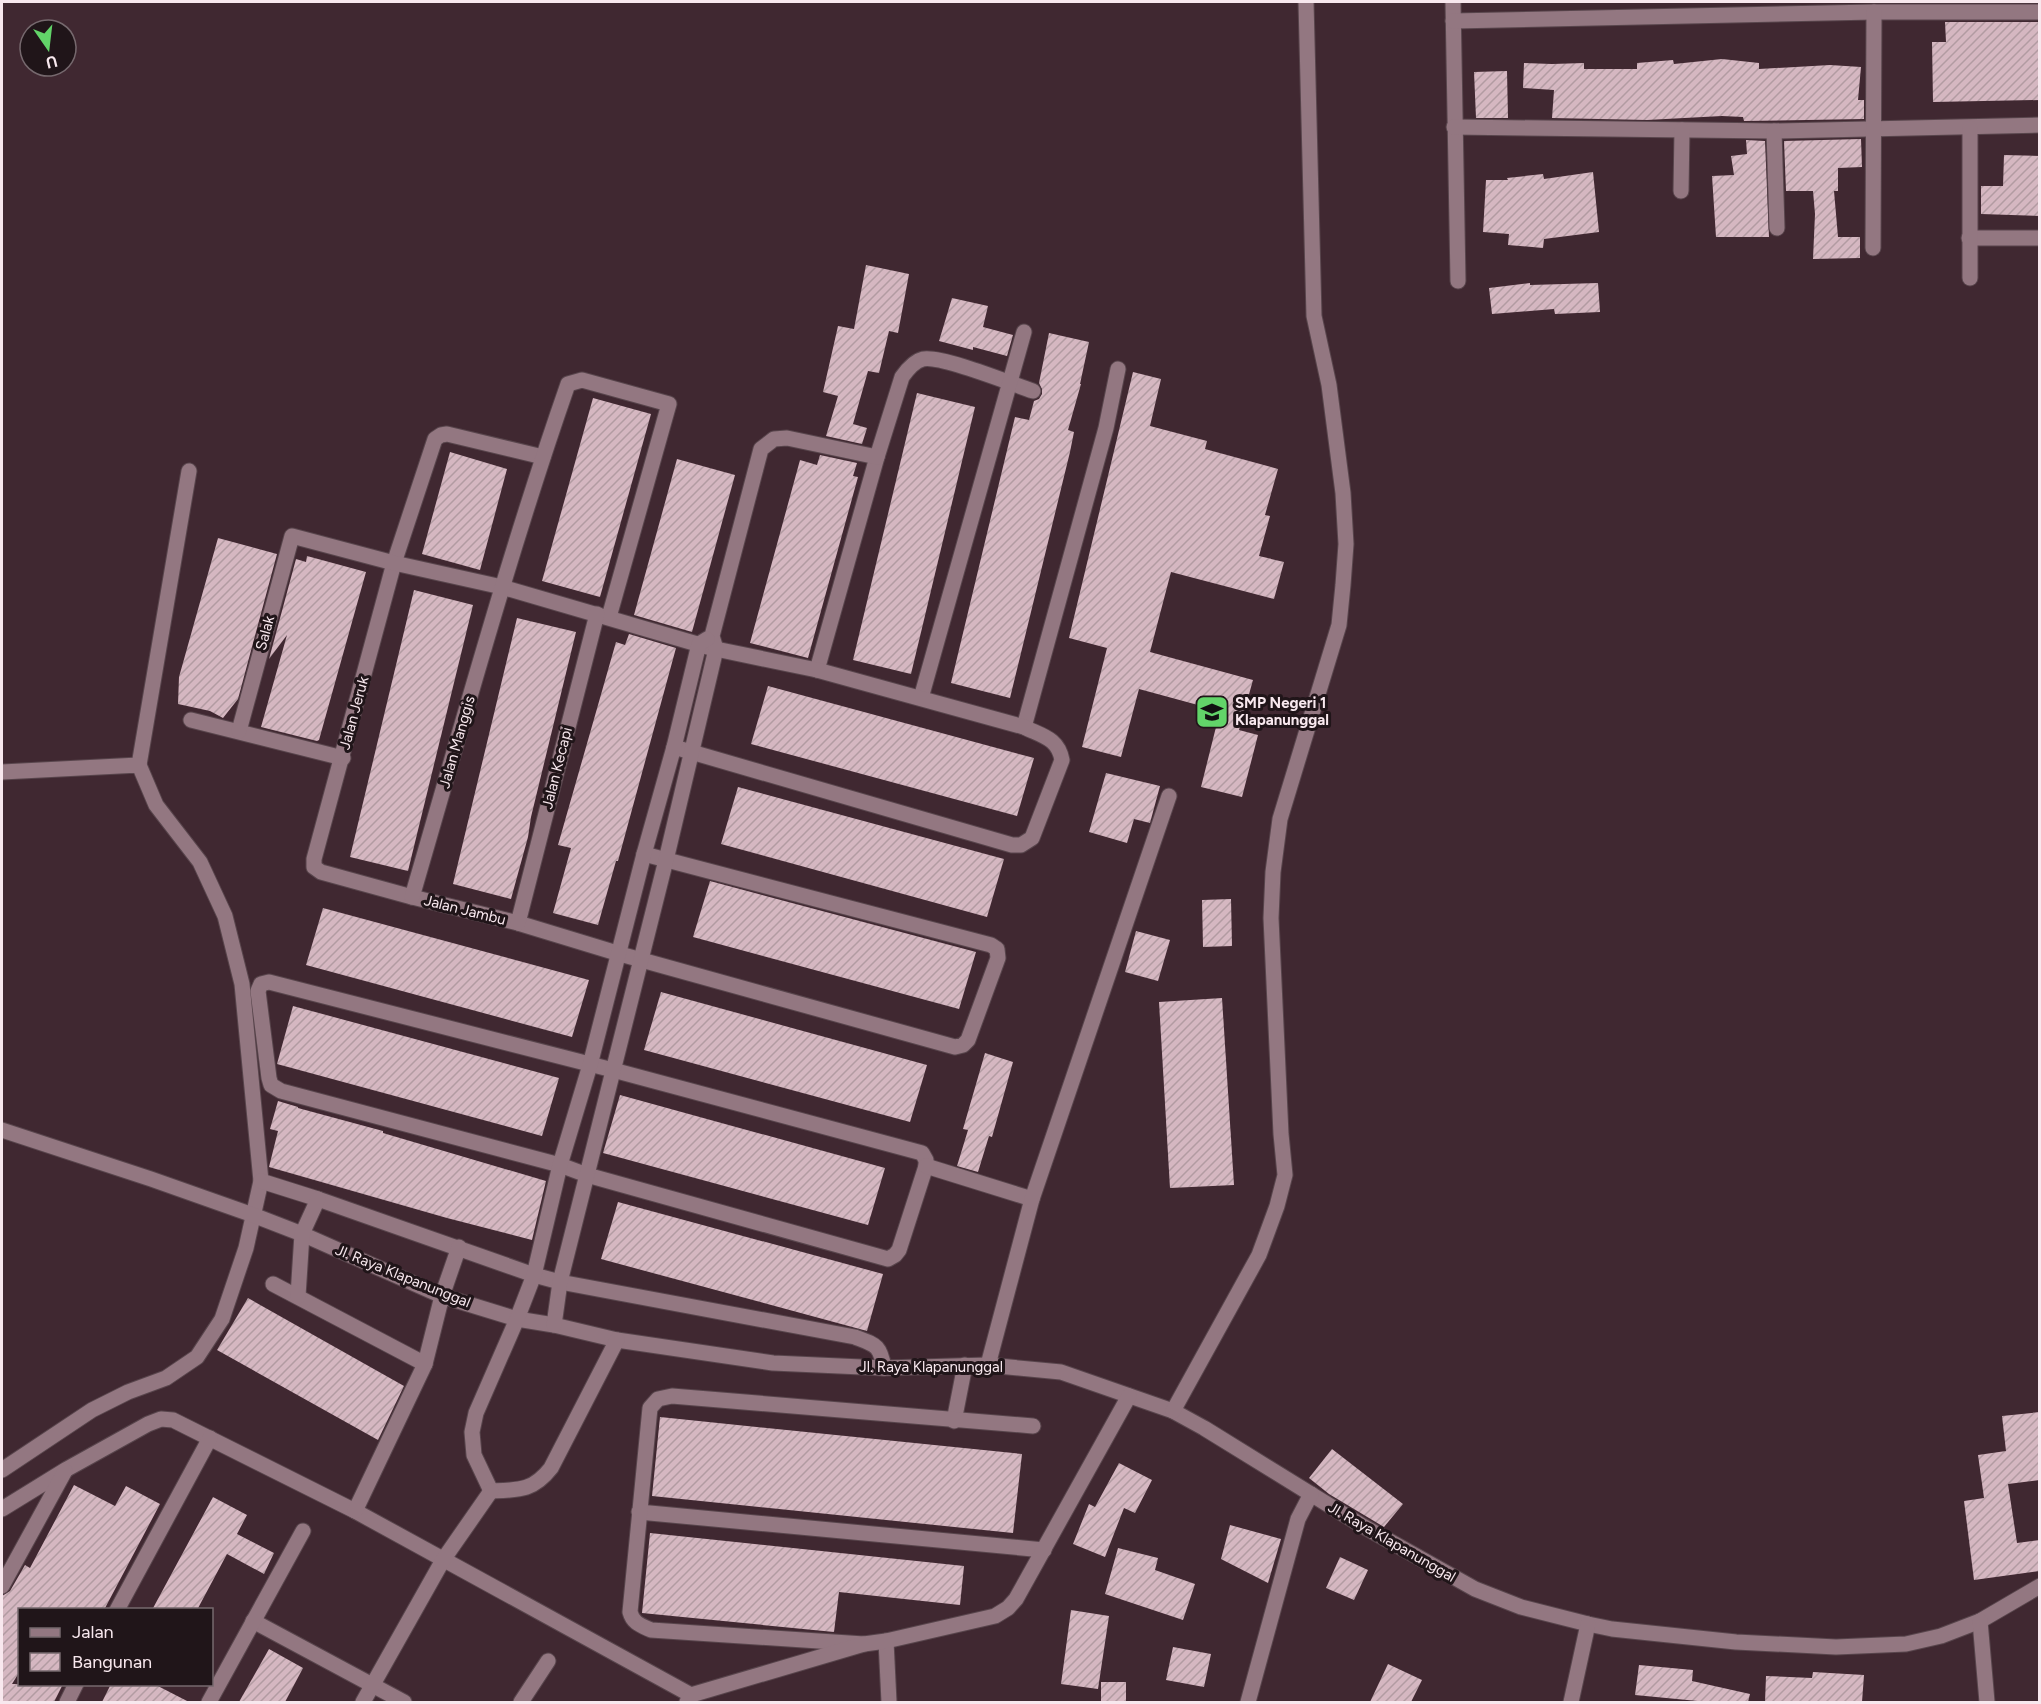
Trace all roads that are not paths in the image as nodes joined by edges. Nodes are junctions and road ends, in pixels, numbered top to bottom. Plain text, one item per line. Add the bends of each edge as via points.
1 (1306, 2) edge
2 (1452, 2) edge
3 (1928, 7) edge
4 (1818, 8) edge
5 (1874, 12) junction
6 (2040, 12) edge
7 (1453, 21) junction
8 (2040, 125) edge
9 (1454, 127) junction
10 (1970, 128) junction
11 (1875, 129) junction
12 (1682, 130) junction
13 (1774, 131) junction
14 (1681, 191) dead end
15 (1777, 228) dead end
16 (1969, 238) junction
17 (2040, 238) edge
18 (1873, 248) dead end
19 (1970, 278) dead end
20 (1458, 281) dead end
21 (1024, 332) dead end
22 (1118, 369) dead end
23 (1010, 383) junction
24 (1033, 391) dead end
25 (543, 457) junction
26 (877, 457) junction
27 (189, 471) dead end
28 (394, 562) junction
29 (502, 587) junction
30 (603, 616) junction
31 (709, 643) junction
32 (817, 670) junction
33 (921, 698) junction
34 (191, 720) dead end
35 (1024, 727) junction
36 (239, 731) junction
37 (674, 747) junction
38 (692, 752) junction
39 (343, 758) junction
40 (139, 765) junction
41 (2, 772) edge
42 (1169, 796) dead end
43 (644, 854) junction
44 (666, 860) junction
45 (313, 864) joint
46 (412, 897) junction
47 (518, 923) junction
48 (620, 954) junction
49 (640, 959) junction
50 (590, 1065) junction
51 (613, 1070) junction
52 (2, 1130) edge
53 (560, 1165) junction
54 (926, 1166) junction
55 (587, 1175) junction
56 (261, 1182) junction
57 (318, 1199) junction
58 (1032, 1199) junction
59 (253, 1215) junction
60 (302, 1234) junction
61 (459, 1247) junction
62 (534, 1275) junction
63 (560, 1282) junction
64 (273, 1284) dead end
65 (298, 1296) junction
66 (442, 1296) junction
67 (517, 1319) junction
68 (554, 1325) junction
69 (617, 1340) junction
70 (425, 1364) junction
71 (965, 1365) junction
72 (988, 1365) junction
73 (884, 1368) junction
74 (1129, 1396) junction
75 (1173, 1411) junction
76 (954, 1421) junction
77 (1033, 1426) dead end
78 (210, 1438) junction
79 (67, 1469) junction
80 (2, 1470) edge
81 (491, 1491) junction
82 (1311, 1494) junction
83 (2, 1509) edge
84 (355, 1511) junction
85 (639, 1512) junction
86 (303, 1531) dead end
87 (1044, 1550) junction
88 (443, 1560) junction
89 (2, 1586) edge
90 (2040, 1586) edge
91 (118, 1608) edge
92 (253, 1621) junction
93 (1980, 1621) junction
94 (1588, 1624) junction
95 (886, 1641) junction
96 (864, 1644) junction
97 (548, 1661) dead end
98 (373, 1685) junction
99 (75, 1686) edge
100 (689, 1699) edge
101 (67, 1702) edge
102 (209, 1702) edge
103 (363, 1702) edge
104 (404, 1702) edge
105 (521, 1702) edge
106 (888, 1702) edge
107 (1248, 1702) edge
108 (1571, 1702) edge
109 (1987, 1702) edge

1 - 75 street via 1314,316 1329,384 1343,493 1344,585 1339,625 1280,819 1273,872 1271,918 1285,1175 1259,1255
2 - 7 street
3 - 5 street
3 - 6 street
4 - 5 street
4 - 7 street
5 - 11 street
7 - 9 street
8 - 10 street
9 - 12 street
9 - 20 street
10 - 11 street
10 - 16 street
11 - 13 street
11 - 18 street
12 - 13 street
12 - 14 street
13 - 15 street
16 - 17 street
16 - 19 street
21 - 23 street
22 - 35 street via 1106,428
23 - 24 street
23 - 26 street via 949,363 923,359 902,377
23 - 33 street
25 - 28 street, Jalan Jeruk via 447,434 435,439
25 - 29 street, Jalan Manggis
25 - 30 street, Jalan Kecapi via 568,384 582,380 669,404
26 - 31 street via 788,438 774,439 761,449
26 - 32 street
27 - 40 street
28 - 29 street
28 - 36 street, Salak via 292,536
28 - 39 street, Jalan Jeruk
29 - 30 street
29 - 46 street, Jalan Manggis
30 - 31 street
30 - 47 street, Jalan Kecapi
31 - 32 street
31 - 37 street
31 - 38 street
32 - 33 street
33 - 35 street
34 - 36 street
35 - 38 street via 1054,742 1060,748 1062,760 1032,838 1022,845
36 - 39 street
37 - 38 street
37 - 43 street
38 - 44 street
39 - 45 street, Jalan Jeruk
40 - 41 street
40 - 56 street via 156,805 200,862 225,916 242,984
42 - 58 street
43 - 44 street, Jalan Jambu
43 - 48 street
44 - 49 street
44 - 49 street, Jalan Jambu via 991,945 997,949 998,958 968,1040 955,1047
45 - 46 street, Jalan Jambu via 321,872
46 - 47 street, Jalan Jambu
47 - 48 street, Jalan Jambu
48 - 49 street, Jalan Jambu
48 - 50 street
49 - 51 street
50 - 51 street
50 - 53 street
50 - 53 street via 269,982 261,984 258,991 269,1078 271,1085 281,1091
51 - 54 street via 922,1153
51 - 55 street
52 - 59 street, Jl. Raya Klapanunggal
53 - 55 street
53 - 62 street
54 - 55 street via 899,1250 888,1259
54 - 58 street
55 - 63 street
56 - 57 street
56 - 59 street
57 - 60 street
57 - 61 street
58 - 72 street
59 - 60 street, Jl. Raya Klapanunggal
59 - 80 street via 222,1318 197,1357 166,1378 92,1410
60 - 65 street
60 - 66 street, Jl. Raya Klapanunggal
61 - 62 street
61 - 66 street
62 - 63 street
62 - 67 street
63 - 68 street
63 - 73 street via 855,1337 872,1343 881,1352
64 - 65 street
65 - 70 street
66 - 67 street, Jl. Raya Klapanunggal
66 - 70 street
67 - 68 street, Jl. Raya Klapanunggal
67 - 81 street via 476,1413 472,1432 474,1455
68 - 69 street, Jl. Raya Klapanunggal
69 - 73 street, Jl. Raya Klapanunggal via 773,1363
69 - 81 street via 541,1481 521,1490
70 - 84 street
71 - 72 street, Jl. Raya Klapanunggal
71 - 73 street, Jl. Raya Klapanunggal
71 - 76 street
72 - 74 street, Jl. Raya Klapanunggal via 1061,1372
74 - 75 street, Jl. Raya Klapanunggal
74 - 87 street
75 - 82 street, Jl. Raya Klapanunggal
76 - 77 street
76 - 85 street via 672,1396 658,1399 650,1408
78 - 79 street via 173,1420 161,1419
78 - 84 street
78 - 91 street
79 - 83 street
79 - 89 street
81 - 88 street
82 - 94 street, Jl. Raya Klapanunggal via 1475,1589 1521,1607
82 - 107 street via 1298,1519
84 - 88 street
85 - 87 street
85 - 96 street via 630,1612 637,1624 651,1630
86 - 92 street
87 - 95 street via 1016,1599 995,1616
88 - 98 street
88 - 100 street
90 - 93 street, Jl. Raya Klapanunggal
92 - 98 street
92 - 102 street
93 - 94 street, Jl. Raya Klapanunggal via 1906,1644 1836,1647 1724,1641
93 - 109 street
94 - 108 street
95 - 96 street
95 - 106 street
96 - 100 street
97 - 105 street
98 - 103 street
98 - 104 street
99 - 101 street

